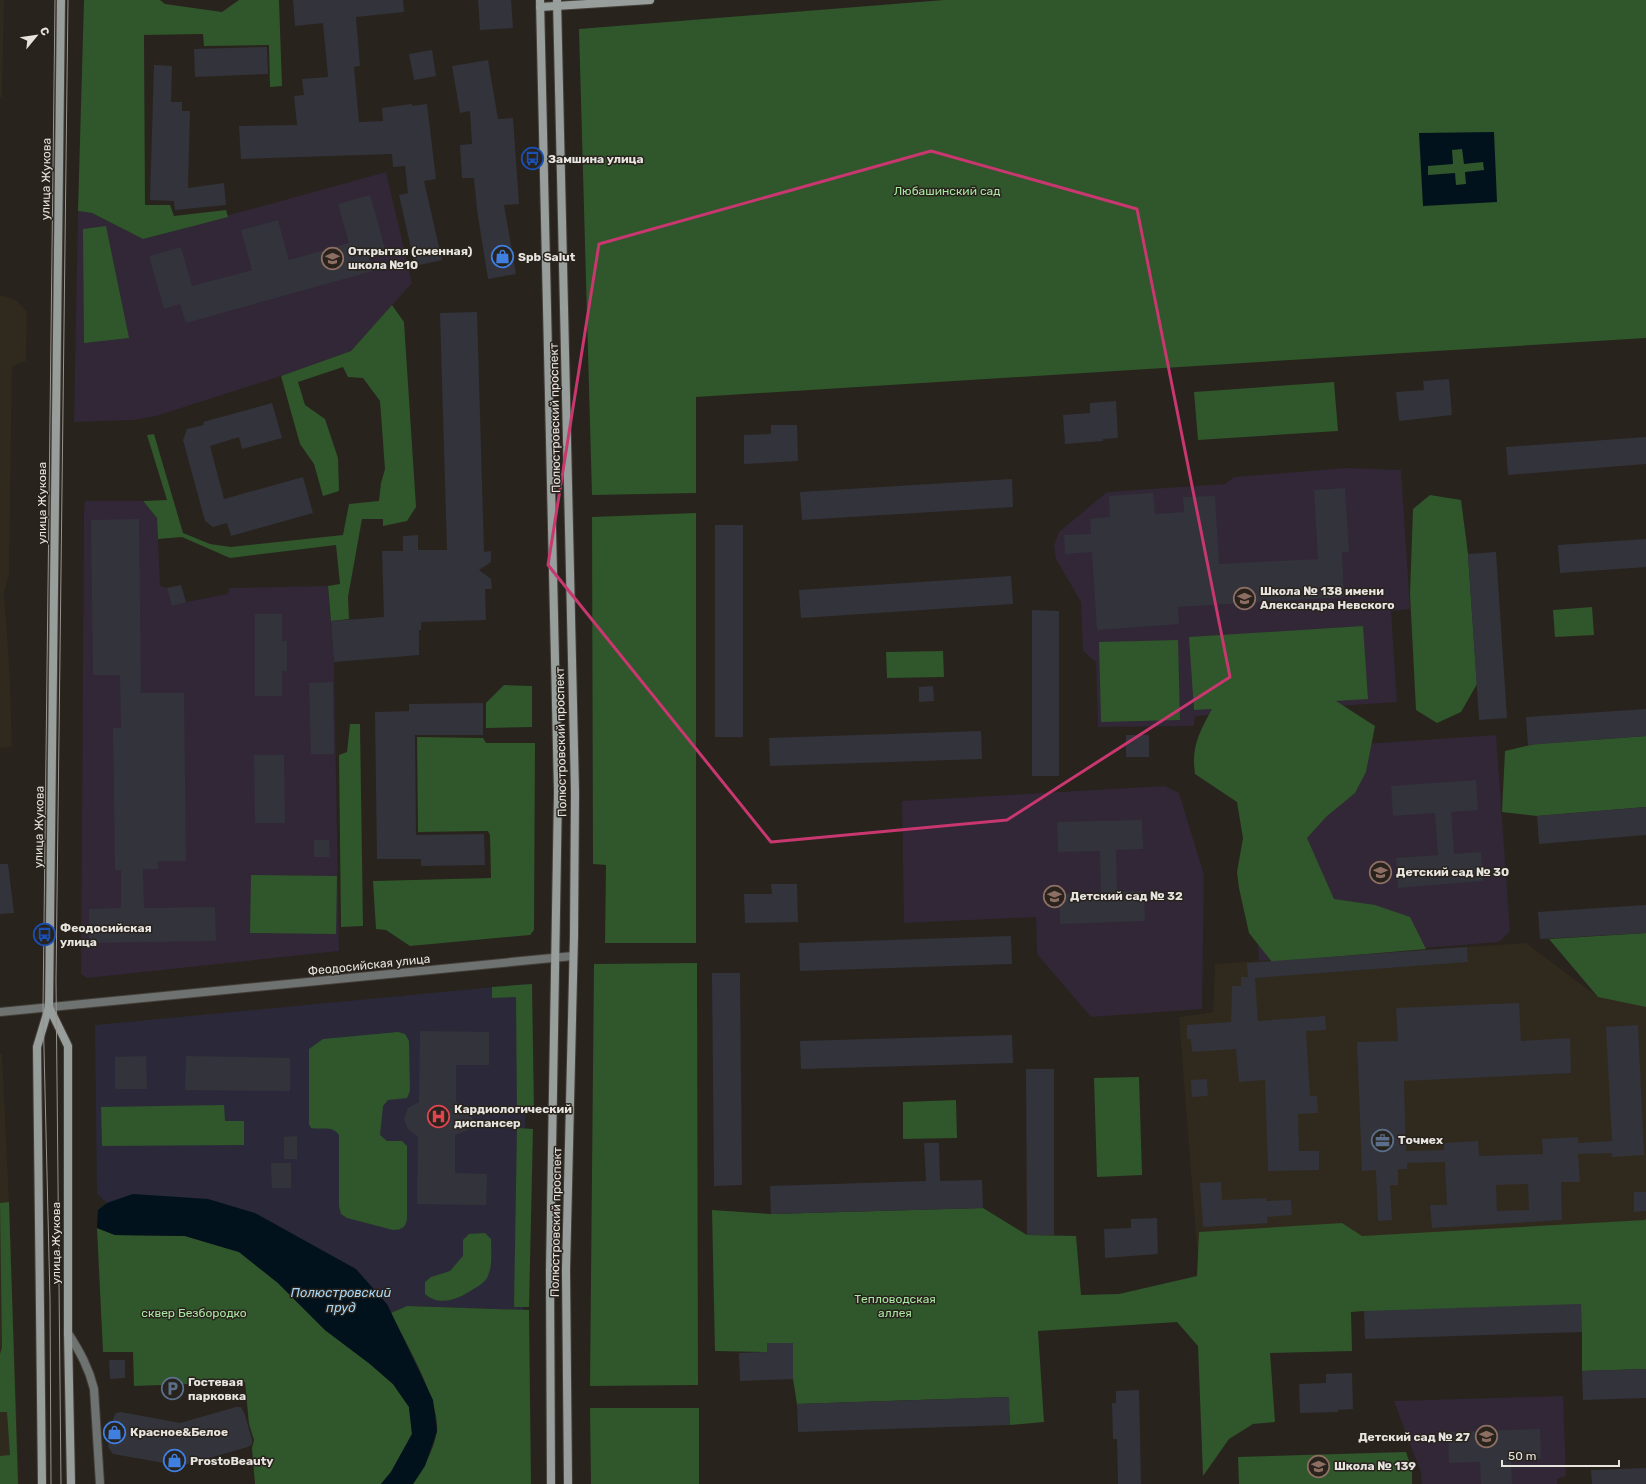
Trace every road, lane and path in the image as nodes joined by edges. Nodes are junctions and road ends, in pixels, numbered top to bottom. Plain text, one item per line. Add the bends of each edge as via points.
1 (61, 0) edge
2 (650, 0) edge
3 (540, 3) edge
4 (557, 3) edge
5 (573, 956) junction
6 (556, 958) junction
7 (49, 1007) junction
8 (0, 1012) edge
9 (68, 1334) junction
10 (42, 1484) edge
11 (71, 1484) edge
12 (100, 1484) edge
13 (552, 1484) edge
14 (568, 1484) edge

1 - 7 main road, улица Жукова
2 - 4 main road
3 - 4 main road
3 - 6 main road, Полюстровский проспект via 558,778
4 - 5 main road, Полюстровский проспект via 575,792
5 - 6 street, Феодосийская улица
5 - 14 main road, Полюстровский проспект via 566,1270
6 - 7 street, Феодосийская улица
6 - 13 main road, Полюстровский проспект via 550,1271
7 - 8 street, Феодосийская улица
7 - 9 main road, улица Жукова via 68,1046
7 - 10 main road, улица Жукова via 37,1047
9 - 11 main road, улица Жукова
9 - 12 street via 91,1374

